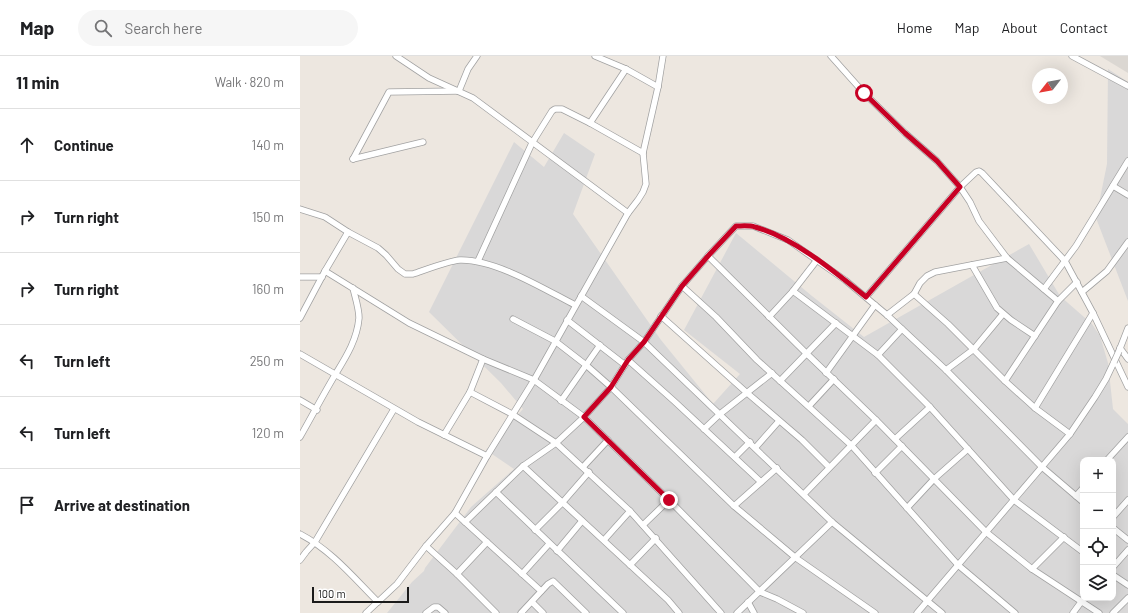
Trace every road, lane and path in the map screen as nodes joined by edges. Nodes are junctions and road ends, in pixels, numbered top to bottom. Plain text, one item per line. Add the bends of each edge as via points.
1 (396, 56) edge
2 (477, 56) edge
3 (595, 56) edge
4 (663, 56) edge
5 (831, 56) edge
6 (1072, 56) edge
7 (406, 58) edge
8 (626, 69) junction
9 (1128, 86) edge
10 (658, 87) junction
11 (459, 91) junction
12 (590, 123) junction
13 (423, 142) dead end
14 (532, 143) junction
15 (643, 153) junction
16 (1128, 161) edge
17 (1126, 168) edge
18 (1114, 186) junction
19 (960, 187) junction
20 (1128, 195) edge
21 (300, 209) edge
22 (628, 213) junction
23 (348, 232) junction
24 (1128, 242) edge
25 (708, 256) junction
26 (1007, 258) junction
27 (817, 260) junction
28 (478, 261) junction
29 (1065, 261) junction
30 (972, 265) junction
31 (324, 274) junction
32 (300, 277) edge
33 (1077, 282) junction
34 (682, 286) junction
35 (352, 288) junction
36 (1044, 289) junction
37 (794, 291) junction
38 (1082, 292) junction
39 (914, 294) junction
40 (581, 296) junction
41 (866, 297) junction
42 (1058, 301) junction
43 (575, 305) junction
44 (876, 305) junction
45 (1093, 313) junction
46 (1003, 314) junction
47 (887, 315) junction
48 (661, 316) junction
49 (769, 317) junction
50 (300, 318) edge
51 (513, 319) dead end
52 (567, 320) junction
53 (836, 323) junction
54 (902, 329) junction
55 (1127, 331) edge
56 (1035, 336) junction
57 (854, 337) junction
58 (555, 342) junction
59 (644, 342) junction
60 (600, 345) junction
61 (974, 349) junction
62 (1120, 349) junction
63 (300, 354) edge
64 (807, 354) junction
65 (878, 355) junction
66 (483, 359) junction
67 (1128, 359) edge
68 (627, 363) junction
69 (586, 366) junction
70 (946, 370) junction
71 (772, 373) junction
72 (826, 373) junction
73 (335, 375) junction
74 (834, 379) junction
75 (534, 380) junction
76 (780, 381) junction
77 (1005, 381) junction
78 (611, 387) junction
79 (1128, 387) edge
80 (470, 392) junction
81 (746, 392) junction
82 (300, 400) edge
83 (561, 401) junction
84 (809, 406) junction
85 (930, 407) junction
86 (1036, 408) junction
87 (394, 409) junction
88 (317, 410) junction
89 (512, 414) junction
90 (720, 414) junction
91 (584, 417) junction
92 (876, 420) junction
93 (779, 421) junction
94 (704, 429) junction
95 (1070, 434) junction
96 (444, 435) junction
97 (300, 437) edge
98 (1128, 437) edge
99 (895, 439) junction
100 (608, 440) junction
101 (750, 442) junction
102 (556, 443) junction
103 (852, 446) junction
104 (902, 446) junction
105 (756, 447) junction
106 (968, 449) junction
107 (487, 456) junction
108 (735, 457) junction
109 (1110, 457) edge
110 (523, 466) junction
111 (583, 467) junction
112 (829, 467) junction
113 (1042, 467) junction
114 (777, 468) junction
115 (589, 472) junction
116 (876, 473) junction
117 (934, 479) junction
118 (761, 482) junction
119 (1080, 491) edge
120 (496, 492) junction
121 (804, 494) junction
122 (1076, 496) junction
123 (1080, 499) edge
124 (669, 500) junction
125 (1014, 500) junction
126 (1128, 500) edge
127 (562, 503) junction
128 (734, 506) junction
129 (907, 508) junction
130 (630, 511) junction
131 (455, 514) junction
132 (1116, 514) edge
133 (582, 521) junction
134 (465, 522) junction
135 (832, 522) junction
136 (643, 525) junction
137 (1114, 529) edge
138 (535, 530) junction
139 (986, 532) junction
140 (300, 534) edge
141 (1064, 537) junction
142 (656, 538) junction
143 (604, 540) junction
144 (1128, 540) edge
145 (315, 542) junction
146 (487, 542) junction
147 (549, 544) junction
148 (426, 546) junction
149 (1080, 550) edge
150 (1128, 550) edge
151 (557, 551) junction
152 (796, 558) junction
153 (300, 560) edge
154 (630, 565) junction
155 (958, 565) junction
156 (1115, 565) edge
157 (1032, 569) junction
158 (457, 574) junction
159 (522, 574) junction
160 (1116, 577) edge
161 (1128, 585) edge
162 (541, 591) junction
163 (760, 592) junction
164 (1080, 598) edge
165 (1128, 598) edge
166 (926, 601) junction
167 (1082, 601) edge
168 (1084, 601) edge
169 (378, 602) junction
170 (532, 602) junction
171 (748, 602) junction
172 (366, 613) edge
173 (426, 613) edge
174 (445, 613) edge
175 (496, 613) edge
176 (521, 613) edge
177 (543, 613) edge
178 (586, 613) edge
179 (623, 613) edge
180 (680, 613) edge
181 (721, 613) edge
182 (737, 613) edge
183 (754, 613) edge
184 (803, 613) edge
185 (875, 613) edge
186 (917, 613) edge
187 (942, 613) edge
188 (1015, 613) edge
189 (1073, 613) edge
190 (1099, 613) edge
191 (1114, 613) edge

1 - 7 street
2 - 11 street via 468,69
3 - 8 street
4 - 10 street
5 - 19 street via 864,93 937,161
6 - 9 street
7 - 11 street via 429,78
8 - 10 street
8 - 12 street
10 - 15 street
11 - 13 street via 389,92 353,159
11 - 14 street via 473,98
12 - 14 street via 562,109 555,109
12 - 15 street
14 - 22 street
14 - 28 street
15 - 22 street via 646,184 644,192
16 - 17 street
17 - 18 street
18 - 20 street
18 - 29 street
19 - 26 street via 979,221
19 - 29 street via 976,172 982,173
19 - 41 street
21 - 23 street via 325,217
22 - 40 street
23 - 28 street via 378,248 405,274 413,274 459,260
23 - 31 street
24 - 38 street via 1107,271
25 - 27 street via 736,226 753,226 788,240
25 - 34 street
25 - 49 street
26 - 30 street
26 - 36 street
27 - 37 street
27 - 41 street
28 - 43 street via 510,272
29 - 33 street
29 - 36 street
30 - 39 street via 927,276
30 - 46 street
31 - 32 street
31 - 35 street
31 - 50 street
33 - 38 street
33 - 42 street
34 - 48 street
34 - 71 street
35 - 66 street via 409,323
35 - 73 street via 359,316 357,330 346,359
36 - 42 street
37 - 49 street
37 - 53 street
38 - 45 street
39 - 47 street
39 - 61 street
40 - 43 street
40 - 59 street
41 - 44 street
42 - 56 street
43 - 52 street
44 - 47 street
44 - 57 street
45 - 79 street
45 - 86 street
46 - 56 street
46 - 61 street
47 - 54 street
48 - 59 street
48 - 81 street
49 - 64 street
51 - 58 street
52 - 58 street
52 - 60 street
53 - 57 street
53 - 64 street
54 - 65 street
54 - 70 street
55 - 62 street
56 - 77 street
57 - 65 street
57 - 72 street
58 - 69 street
58 - 75 street
59 - 68 street
59 - 90 street
60 - 68 street
60 - 69 street
61 - 70 street
61 - 77 street
62 - 67 street
62 - 95 street, bridge via 1106,379
63 - 73 street
64 - 72 street
64 - 76 street
65 - 85 street
66 - 75 street
66 - 80 street
68 - 78 street
68 - 94 street
69 - 78 street
69 - 83 street
70 - 113 street
71 - 76 street
71 - 81 street
72 - 74 street
73 - 87 street
73 - 88 street
74 - 84 street
74 - 92 street
75 - 83 street
75 - 89 street
76 - 84 street
77 - 86 street
78 - 91 street
78 - 128 street
80 - 89 street
80 - 96 street
81 - 90 street
81 - 93 street
82 - 88 street
83 - 91 street
84 - 103 street
85 - 99 street
85 - 106 street
86 - 95 street
87 - 96 street
87 - 145 street
88 - 97 street
89 - 102 street
89 - 107 street
90 - 94 street
90 - 101 street
91 - 100 street
91 - 102 street
92 - 99 street
92 - 103 street
93 - 105 street
93 - 112 street via 806,443
94 - 108 street
95 - 113 street
96 - 107 street
98 - 109 street
99 - 104 street
100 - 111 street
100 - 124 street
101 - 105 street
101 - 108 street
102 - 110 street
102 - 111 street
103 - 112 street
103 - 116 street
104 - 116 street
104 - 117 street
105 - 114 street
106 - 117 street
106 - 125 street
107 - 131 street
108 - 118 street
110 - 120 street
110 - 127 street
111 - 115 street
112 - 121 street
113 - 122 street
113 - 125 street
114 - 118 street
114 - 121 street
115 - 127 street
115 - 130 street
116 - 129 street
117 - 129 street
117 - 139 street
118 - 128 street
119 - 122 street
120 - 134 street
120 - 138 street
121 - 135 street
122 - 123 street
124 - 136 street
124 - 163 street
125 - 139 street
125 - 141 street
126 - 132 street
127 - 133 street
127 - 138 street
128 - 152 street
129 - 155 street
130 - 136 street
130 - 143 street
131 - 134 street
131 - 148 street
133 - 143 street
133 - 151 street
134 - 146 street
135 - 152 street
135 - 166 street
136 - 142 street
137 - 144 street
138 - 147 street
139 - 155 street
139 - 157 street
140 - 145 street
141 - 149 street
141 - 157 street
142 - 154 street
142 - 181 street
143 - 154 street
145 - 153 street
145 - 169 street
146 - 158 street
146 - 159 street
147 - 151 street
147 - 159 street
148 - 158 street
148 - 169 street via 397,584
150 - 156 street
151 - 179 street
152 - 163 street
152 - 185 street
154 - 180 street
155 - 166 street
155 - 188 street
157 - 164 street
158 - 175 street
159 - 162 street
160 - 161 street
162 - 170 street
162 - 178 street via 553,580
163 - 171 street
163 - 184 street
165 - 191 street
166 - 186 street
166 - 187 street
167 - 189 street
168 - 190 street
169 - 172 street
170 - 176 street
170 - 177 street
171 - 182 street
171 - 183 street
173 - 174 street via 438,607

